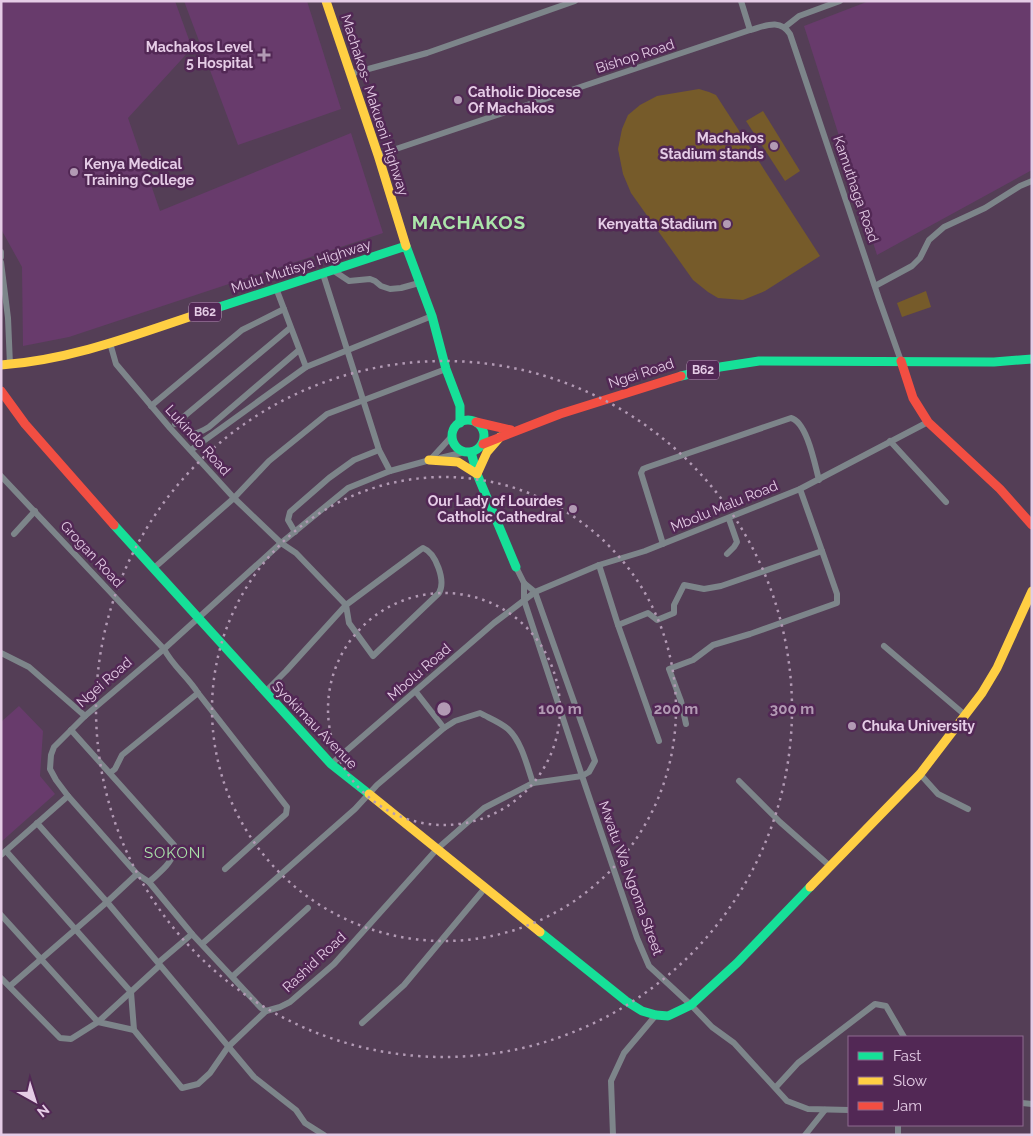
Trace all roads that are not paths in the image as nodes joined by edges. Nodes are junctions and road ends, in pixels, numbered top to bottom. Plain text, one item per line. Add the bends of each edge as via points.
1 (326, 1) edge
2 (575, 1) edge
3 (741, 1) edge
4 (840, 1) edge
5 (824, 4) edge
6 (785, 27) junction
7 (750, 30) junction
8 (350, 74) junction
9 (378, 155) junction
10 (1032, 181) edge
11 (406, 246) junction
12 (1, 252) edge
13 (1, 257) edge
14 (1, 262) edge
15 (334, 270) junction
16 (323, 274) junction
17 (419, 283) junction
18 (875, 286) junction
19 (276, 288) junction
20 (4, 307) edge
21 (284, 309) junction
22 (432, 316) junction
23 (290, 328) junction
24 (110, 343) junction
25 (299, 350) junction
26 (348, 350) junction
27 (1032, 359) edge
28 (902, 360) junction
29 (6, 365) edge
30 (306, 367) junction
31 (446, 369) junction
32 (1, 391) edge
33 (362, 400) junction
34 (151, 406) junction
35 (460, 406) junction
36 (474, 421) junction
37 (177, 422) junction
38 (460, 422) junction
39 (928, 422) junction
40 (170, 428) junction
41 (512, 430) junction
42 (502, 434) junction
43 (452, 436) junction
44 (890, 441) junction
45 (482, 444) junction
46 (191, 450) junction
47 (379, 450) junction
48 (468, 452) junction
49 (429, 460) junction
50 (390, 471) junction
51 (477, 474) junction
52 (1, 476) edge
53 (819, 480) junction
54 (800, 489) junction
55 (234, 498) junction
56 (946, 502) dead end
57 (35, 511) junction
58 (729, 519) junction
59 (1032, 525) edge
60 (294, 532) junction
61 (14, 534) dead end
62 (281, 544) junction
63 (664, 544) junction
64 (822, 551) junction
65 (727, 554) dead end
66 (599, 565) junction
67 (154, 568) junction
68 (516, 568) joint
69 (524, 583) junction
70 (1032, 591) edge
71 (535, 592) junction
72 (524, 600) junction
73 (346, 605) junction
74 (199, 617) junction
75 (618, 625) junction
76 (884, 646) dead end
77 (164, 649) junction
78 (1, 653) edge
79 (264, 692) junction
80 (416, 692) junction
81 (198, 693) junction
82 (85, 716) junction
83 (965, 716) junction
84 (686, 724) dead end
85 (444, 728) junction
86 (71, 730) junction
87 (659, 741) dead end
88 (331, 764) junction
89 (110, 773) junction
90 (920, 774) junction
91 (582, 776) junction
92 (739, 780) dead end
93 (533, 784) junction
94 (68, 796) junction
95 (368, 796) junction
96 (968, 810) dead end
97 (37, 823) junction
98 (437, 849) junction
99 (4, 853) edge
100 (831, 867) junction
101 (225, 869) dead end
102 (137, 874) junction
103 (149, 882) junction
104 (485, 888) junction
105 (107, 902) junction
106 (308, 908) dead end
107 (1, 915) edge
108 (75, 930) junction
109 (192, 934) junction
110 (202, 944) junction
111 (40, 958) junction
112 (159, 966) junction
113 (233, 976) junction
114 (1, 978) edge
115 (10, 986) junction
116 (131, 992) junction
117 (691, 1004) junction
118 (266, 1011) junction
119 (656, 1015) junction
120 (98, 1022) junction
121 (362, 1022) dead end
122 (134, 1030) junction
123 (903, 1036) edge
124 (228, 1047) junction
125 (776, 1087) junction
126 (825, 1110) junction
127 (848, 1110) edge
128 (324, 1135) edge
129 (612, 1135) edge
130 (805, 1135) edge

1 - 8 main road, Machakos- Makueni Highway
2 - 8 street via 427,53
3 - 7 street
4 - 5 street
5 - 6 street
6 - 7 street, Bishop Road via 774,24
6 - 18 street, Kamuthaga Road
7 - 9 street, Bishop Road
8 - 9 main road, Machakos- Makueni Highway
9 - 11 main road, Machakos- Makueni Highway
10 - 18 street via 944,227 929,240 912,266
11 - 15 main road, Mulu Mutisya Highway / B62
11 - 17 main road, Machakos- Makueni Highway
12 - 13 street
14 - 20 street
15 - 16 main road, Mulu Mutisya Highway / B62
15 - 17 street via 350,281 375,280 390,289
16 - 19 main road, Mulu Mutisya Highway / B62
16 - 26 street
17 - 22 main road, Machakos- Makueni Highway
18 - 28 street, Kamuthaga Road
19 - 21 street
19 - 24 main road, Mulu Mutisya Highway / B62
20 - 29 street
21 - 23 street
21 - 34 street via 242,330
22 - 26 street
22 - 31 main road, Machakos- Makueni Highway
23 - 25 street
23 - 37 street
24 - 29 main road, Mulu Mutisya Highway / B62
24 - 34 street, Lukindo Road via 116,364
25 - 30 street
25 - 37 street via 198,434 191,434
26 - 30 street
26 - 33 street
27 - 28 main road, B62 via 994,362
28 - 39 main road via 913,398
28 - 41 main road, Ngei Road / B62 via 733,363 678,375
30 - 46 street
31 - 33 street
31 - 35 main road, Machakos- Makueni Highway
32 - 67 main road, Syokimau Avenue via 43,445
33 - 47 street
33 - 55 street via 327,414 304,431 269,461
34 - 40 street, Lukindo Road
35 - 36 main road
35 - 38 main road
36 - 38 main road
36 - 41 main road
36 - 45 main road via 483,430
37 - 40 street
38 - 43 main road
39 - 44 street, Mbolu Malu Road
39 - 59 main road via 1000,489
40 - 46 street, Lukindo Road
41 - 42 main road, B62
42 - 45 main road, B62
42 - 51 main road via 487,452
43 - 48 main road via 455,446
43 - 49 street
44 - 53 street, Mbolu Malu Road
44 - 56 street
45 - 48 main road, B62
46 - 55 street, Lukindo Road
47 - 50 street
47 - 60 street via 354,460 328,478 290,512 288,520
48 - 49 street, Ngei Road
48 - 51 main road
49 - 50 street, Ngei Road
49 - 51 main road via 458,462
50 - 60 street, Ngei Road via 348,488
51 - 68 main road
52 - 57 street, Grogan Road
53 - 54 street, Mbolu Malu Road
53 - 63 street via 802,427 791,418 648,466 641,473
54 - 58 street, Mbolu Malu Road
54 - 64 street
55 - 62 street, Lukindo Road
55 - 67 street
57 - 61 street
57 - 77 street, Grogan Road
58 - 63 street, Mbolu Malu Road
58 - 65 street via 736,542
60 - 62 street, Ngei Road
62 - 73 street via 296,553
62 - 74 street, Ngei Road
63 - 66 street, Mbolu Malu Road
64 - 75 street via 721,586 704,589 684,585 674,605 674,613 658,620 648,613
64 - 84 street via 838,594 837,603 713,645 693,660 668,669
66 - 71 street, Mbolu Malu Road
66 - 75 street
67 - 74 main road, Syokimau Avenue
68 - 69 street
69 - 71 street
69 - 72 street, Mwatu Wa Ngoma Street
70 - 83 main road via 997,668
71 - 72 street, Mbolu Malu Road
71 - 91 street via 596,761 590,772
72 - 80 street, Mbolu Road
72 - 91 street, Mwatu Wa Ngoma Street
73 - 73 street via 423,548 438,568 442,585 439,593 372,656 349,623
73 - 79 street
74 - 77 street, Ngei Road
74 - 79 main road, Syokimau Avenue
75 - 87 street
76 - 83 street
77 - 81 street, Grogan Road
77 - 82 street, Ngei Road
78 - 82 street via 29,667
79 - 88 main road, Syokimau Avenue
80 - 85 street
80 - 88 street, Mbolu Road
81 - 89 street via 122,755
81 - 101 street, Grogan Road via 287,807 286,814
82 - 86 street, Ngei Road
83 - 90 main road
85 - 93 street via 480,713 504,725 517,742
85 - 95 street
86 - 89 street
86 - 94 street, Ngei Road via 54,747 50,763 50,769
88 - 95 main road, Syokimau Avenue
89 - 103 street via 174,844 170,862
90 - 96 street via 938,794
90 - 100 main road
91 - 93 street, Rashid Road
91 - 117 street, Mwatu Wa Ngoma Street via 649,966
92 - 100 street
93 - 98 street, Rashid Road via 484,808
94 - 97 street
94 - 102 street
95 - 98 main road, Syokimau Avenue
95 - 110 street
97 - 99 street
97 - 105 street
98 - 104 main road, Syokimau Avenue
98 - 118 street, Rashid Road via 334,964 290,1002
99 - 108 street
100 - 117 main road via 737,963
102 - 103 street
102 - 105 street
103 - 109 street
104 - 119 main road, Syokimau Avenue via 626,1002
104 - 121 street via 404,985
105 - 108 street
105 - 112 street
106 - 113 street
107 - 111 street
108 - 111 street
108 - 116 street
109 - 110 street
109 - 112 street via 159,962
110 - 113 street
111 - 115 street
111 - 120 street
112 - 116 street
112 - 124 street
113 - 118 street
114 - 115 street
115 - 120 street via 60,1038 71,1039
116 - 120 street
116 - 122 street
117 - 119 main road via 668,1016
117 - 125 street, Mwatu Wa Ngoma Street via 712,1027 734,1042
118 - 124 street
119 - 129 street via 624,1053 611,1081
120 - 122 street
122 - 124 street via 182,1088 198,1084
123 - 125 street via 886,1006 875,1004 798,1063
124 - 128 street via 254,1077
125 - 126 street, Mwatu Wa Ngoma Street via 787,1101 808,1109
126 - 127 street, Mwatu Wa Ngoma Street
126 - 130 street

